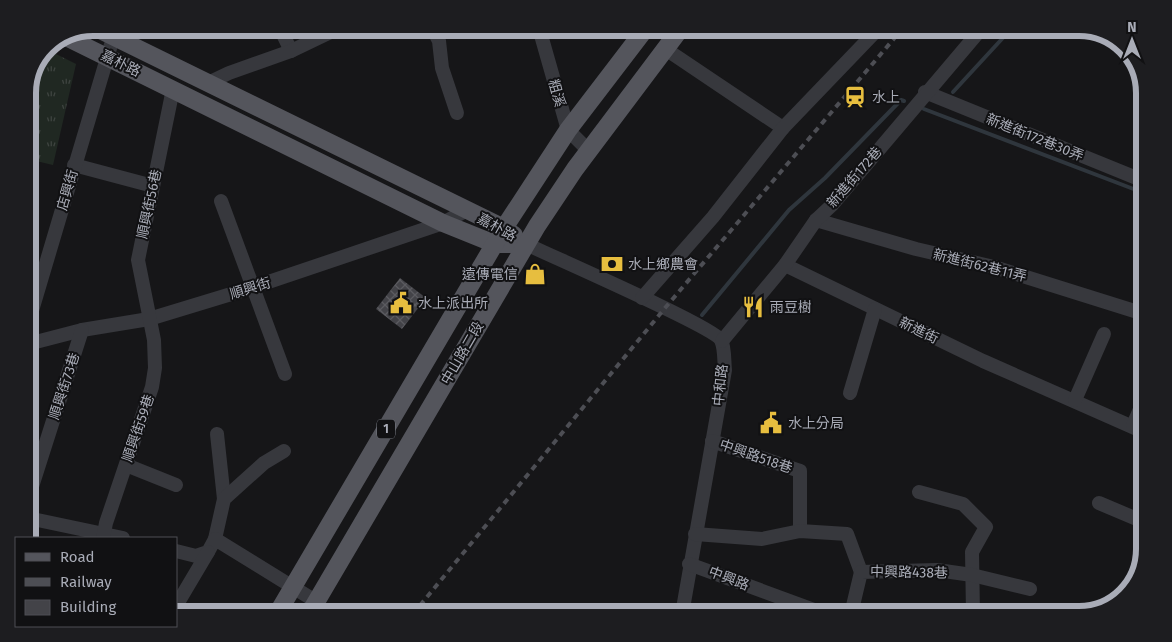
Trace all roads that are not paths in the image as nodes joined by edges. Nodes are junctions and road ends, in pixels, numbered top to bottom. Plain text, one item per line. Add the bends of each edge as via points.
1 (114, 36) edge
2 (122, 36) edge
3 (284, 36) edge
4 (322, 36) edge
5 (436, 36) edge
6 (541, 36) edge
7 (640, 36) edge
8 (674, 36) edge
9 (872, 36) edge
10 (975, 36) edge
11 (73, 40) edge
12 (664, 48) junction
13 (291, 51) junction
14 (106, 56) junction
15 (208, 83) junction
16 (173, 89) junction
17 (925, 92) junction
18 (457, 114) dead end
19 (783, 128) junction
20 (568, 130) junction
21 (589, 151) junction
22 (74, 165) junction
23 (1136, 178) edge
24 (153, 186) junction
25 (221, 201) dead end
26 (465, 210) junction
27 (816, 220) junction
28 (443, 222) junction
29 (504, 228) junction
30 (495, 244) junction
31 (526, 244) junction
32 (785, 265) junction
33 (251, 288) junction
34 (36, 296) edge
35 (642, 298) junction
36 (875, 308) junction
37 (1136, 311) edge
38 (149, 319) junction
39 (82, 330) junction
40 (1104, 334) dead end
41 (722, 341) junction
42 (36, 342) edge
43 (285, 374) dead end
44 (850, 393) dead end
45 (1075, 400) junction
46 (1136, 428) edge
47 (217, 434) dead end
48 (712, 441) junction
49 (284, 451) dead end
50 (126, 465) junction
51 (36, 474) edge
52 (176, 485) dead end
53 (919, 492) dead end
54 (224, 499) junction
55 (1099, 503) dead end
56 (1136, 519) edge
57 (36, 520) edge
58 (800, 531) junction
59 (695, 534) junction
60 (104, 536) edge
61 (215, 539) junction
62 (178, 552) edge
63 (208, 552) junction
64 (690, 564) junction
65 (861, 572) junction
66 (972, 575) junction
67 (293, 586) junction
68 (1030, 589) dead end
69 (178, 603) edge
70 (282, 606) edge
71 (311, 606) edge
72 (314, 606) edge
73 (683, 606) edge
74 (803, 606) edge
75 (853, 606) edge
76 (973, 606) edge

1 - 14 street, 店興街
2 - 15 main road, 嘉朴路
3 - 13 street
4 - 13 street
5 - 18 street via 442,68
6 - 20 street, 粗溪
7 - 20 main road, 中山路二段 / 1
8 - 12 main road, 中山路二段 / 1
9 - 19 street
10 - 17 street, 新進街172巷
11 - 14 main road, 嘉朴路
12 - 19 street
12 - 21 main road, 中山路二段 / 1
13 - 15 street
14 - 16 main road, 嘉朴路
14 - 22 street, 店興街
15 - 26 main road, 嘉朴路
16 - 24 street, 順興街56巷
16 - 28 main road, 嘉朴路
17 - 23 street, 新進街172巷30弄
17 - 27 street, 新進街172巷
19 - 35 street via 713,217
20 - 21 street, 粗溪
20 - 29 main road, 中山路二段 / 1
21 - 31 main road, 中山路二段 / 1
22 - 24 street
22 - 34 street, 店興街
24 - 38 street, 順興街56巷 via 138,260
25 - 33 street
26 - 28 street, 順興街
26 - 29 main road, 嘉朴路
27 - 32 street, 新進街172巷
27 - 37 street, 新進街62巷11弄 via 916,249 994,267
28 - 30 main road, 嘉朴路
28 - 33 street, 順興街
29 - 30 main road, 中山路二段 / 1
29 - 31 main road, 嘉朴路
30 - 31 main road, 嘉朴路
30 - 67 main road, 中山路二段 / 1
31 - 35 street
31 - 72 main road, 中山路二段 / 1
32 - 36 street, 新進街
32 - 41 street
33 - 38 street, 順興街
33 - 43 street
35 - 41 street via 715,333
36 - 44 street
36 - 45 street, 新進街 via 983,361
38 - 39 street, 順興街
38 - 50 street, 順興街59巷 via 155,358 152,387
39 - 42 street, 順興街
39 - 51 street, 順興街73巷
40 - 45 street
41 - 48 street, 中和路 via 725,370
45 - 46 street, 新進街
47 - 54 street
48 - 58 street, 中興路518巷 via 800,471
48 - 59 street, 中和路
49 - 54 street via 264,463
50 - 52 street
50 - 60 street, 順興街59巷
53 - 66 street via 963,504 986,527 972,552
54 - 61 street
55 - 56 street
57 - 60 street
58 - 59 street via 762,539
58 - 65 street via 847,534
59 - 64 street, 中和路
61 - 63 street
61 - 67 street
62 - 63 street via 196,556
63 - 69 street
64 - 73 street, 中和路
64 - 74 street, 中興路
65 - 66 street, 中興路438巷 via 937,570
65 - 75 street, 中興路438巷
66 - 68 street, 中興路438巷
66 - 76 street
67 - 70 main road, 中山路二段 / 1
67 - 71 street

